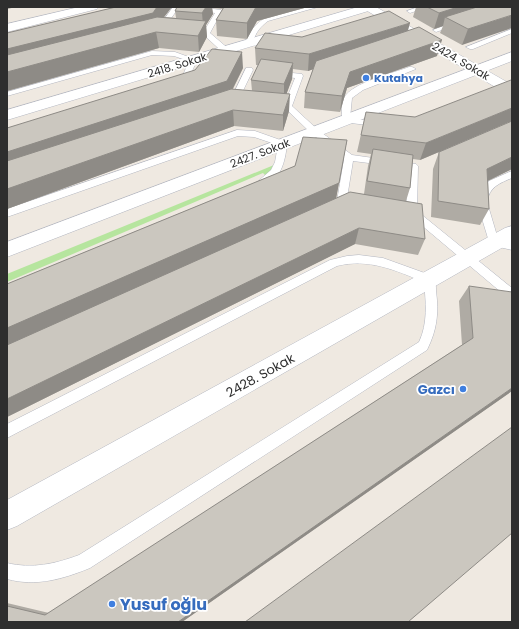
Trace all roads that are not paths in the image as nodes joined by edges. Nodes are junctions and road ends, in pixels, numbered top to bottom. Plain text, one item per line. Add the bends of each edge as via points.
1 (93, 7) edge
2 (315, 7) edge
3 (369, 7) edge
4 (425, 7) edge
5 (182, 8) edge
6 (410, 11) dead end
7 (464, 21) edge
8 (7, 28) edge
9 (161, 29) edge
10 (436, 30) edge
11 (183, 31) edge
12 (512, 31) edge
13 (206, 33) junction
14 (249, 43) junction
15 (271, 46) edge
16 (470, 47) edge
17 (224, 51) junction
18 (512, 56) edge
19 (193, 60) junction
20 (412, 69) edge
21 (476, 70) junction
22 (270, 72) edge
23 (168, 88) edge
24 (512, 90) edge
25 (7, 94) edge
26 (250, 101) edge
27 (265, 103) edge
28 (288, 106) junction
29 (7, 115) edge
30 (346, 120) junction
31 (387, 125) edge
32 (315, 132) junction
33 (283, 144) junction
34 (349, 158) junction
35 (512, 174) edge
36 (253, 186) edge
37 (365, 204) edge
38 (7, 213) edge
39 (506, 240) edge
40 (7, 250) edge
41 (468, 257) junction
42 (429, 279) junction
43 (512, 295) edge
44 (7, 431) edge
45 (7, 516) edge
46 (7, 571) edge

1 - 8 street
2 - 14 lane via 262,22 253,31
3 - 14 street, 2418. Sokak
3 - 21 street, 2424. Sokak
4 - 6 lane
5 - 9 lane
5 - 13 lane via 222,11
7 - 10 lane
11 - 13 lane
12 - 16 lane
13 - 17 lane
14 - 15 lane
14 - 17 street, 2418. Sokak
17 - 19 street, 2418. Sokak
17 - 26 lane via 252,70 235,99
18 - 21 street, 2427. Sokak
19 - 23 lane via 183,79
19 - 25 lane via 175,54 152,53
19 - 29 street, 2418. Sokak
20 - 30 lane via 356,89 347,101
21 - 24 street, 2424. Sokak
21 - 30 street, 2427. Sokak
22 - 28 lane via 299,76
27 - 28 lane
28 - 32 lane
30 - 31 lane
30 - 32 street, 2427. Sokak
32 - 33 street, 2427. Sokak
32 - 34 lane
33 - 36 lane via 278,170 267,180
33 - 38 lane via 255,134 232,134
33 - 40 street, 2427. Sokak
34 - 37 lane via 342,201
34 - 41 lane via 413,166 408,210
35 - 39 lane via 490,184 482,196 482,208
39 - 41 street, 2428. Sokak
41 - 42 street, 2428. Sokak
41 - 43 lane
42 - 44 lane via 367,258 334,263
42 - 45 street, 2428. Sokak
42 - 46 lane via 433,317 429,337 423,346 84,562 42,574 15,574

